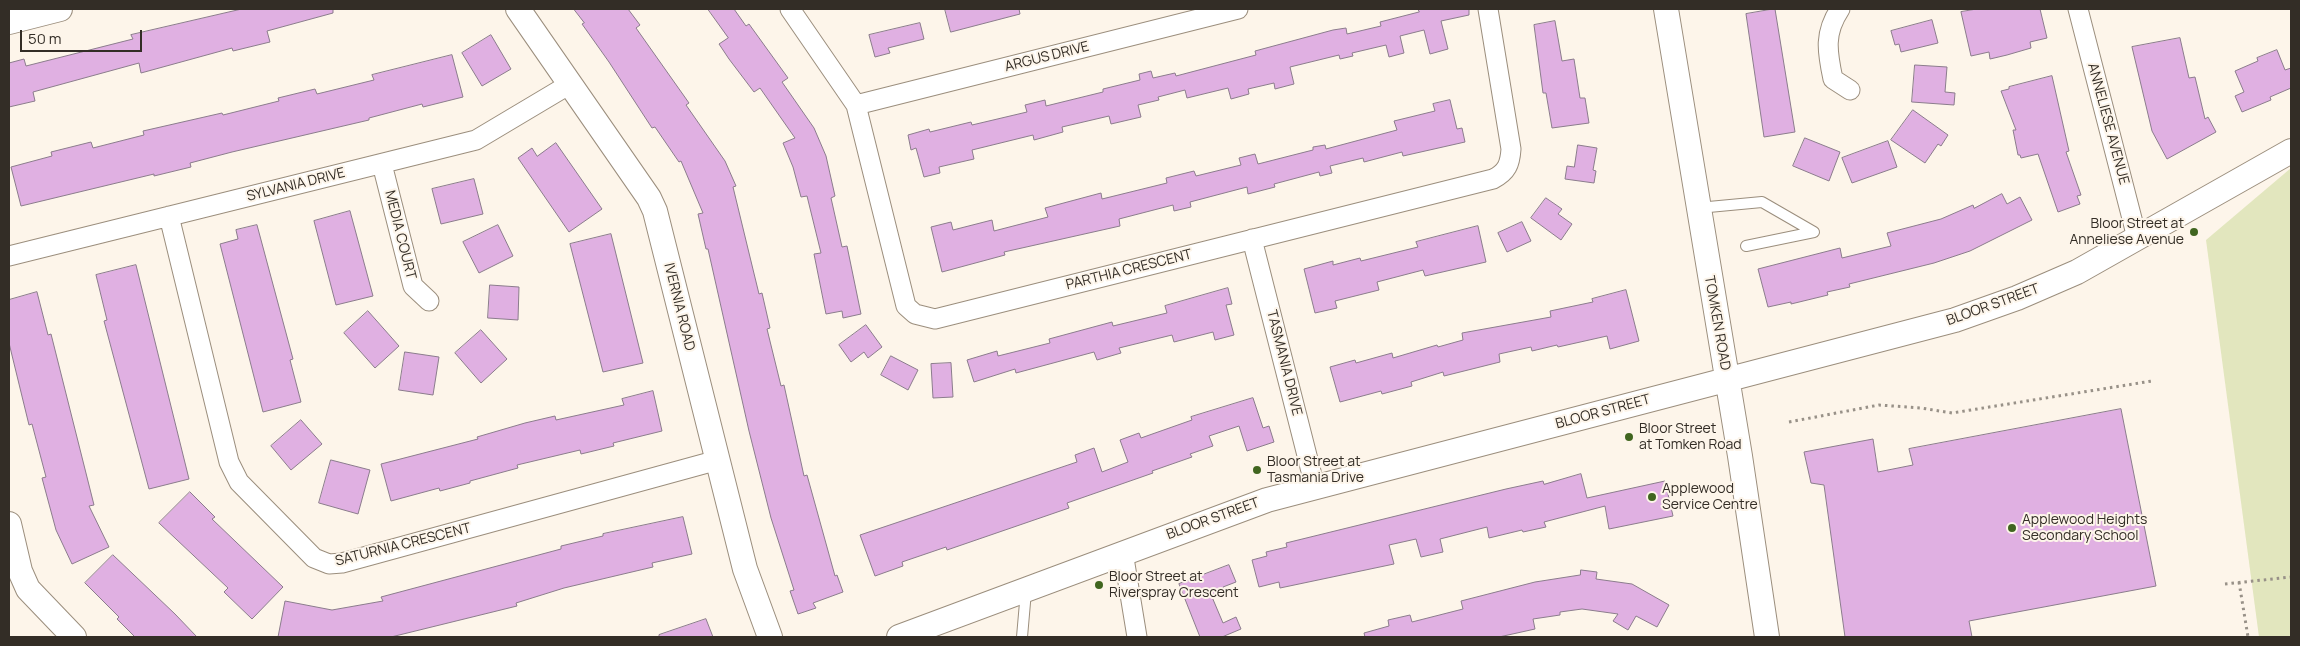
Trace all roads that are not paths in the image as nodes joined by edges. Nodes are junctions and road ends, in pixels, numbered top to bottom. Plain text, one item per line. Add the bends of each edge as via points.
1 (60, 9) edge
2 (518, 9) edge
3 (790, 9) edge
4 (1238, 9) edge
5 (1488, 9) edge
6 (1666, 9) edge
7 (1840, 9) edge
8 (2078, 9) edge
9 (9, 22) edge
10 (570, 84) junction
11 (1850, 90) dead end
12 (856, 106) junction
13 (2291, 151) edge
14 (382, 164) junction
15 (1698, 208) junction
16 (169, 216) junction
17 (2138, 238) junction
18 (1252, 239) junction
19 (1746, 246) dead end
20 (9, 256) edge
21 (429, 301) dead end
22 (1728, 379) junction
23 (718, 460) junction
24 (1315, 487) junction
25 (9, 524) edge
26 (1123, 552) junction
27 (1026, 589) junction
28 (74, 637) edge
29 (770, 637) edge
30 (899, 637) edge
31 (1022, 637) edge
32 (1138, 637) edge
33 (1766, 637) edge

1 - 9 street
2 - 10 street, IVERNIA ROAD
3 - 12 street, PARTHIA CRESCENT
4 - 12 street, ARGUS DRIVE
5 - 18 street, PARTHIA CRESCENT via 1511,149 1507,169 1501,175 1493,180
6 - 15 street, TOMKEN ROAD
7 - 11 street via 1833,20 1826,48 1833,79
8 - 17 street, ANNELIESE AVENUE
10 - 14 street, SYLVANIA DRIVE via 476,140
10 - 23 street, IVERNIA ROAD via 655,211
12 - 18 street, PARTHIA CRESCENT via 906,306 915,314 936,319
13 - 17 street, BLOOR STREET
14 - 16 street, SYLVANIA DRIVE
14 - 21 street, MEDIA COURT via 413,286
15 - 19 lane via 1762,202 1814,232
15 - 22 street, TOMKEN ROAD
16 - 20 street, SYLVANIA DRIVE
16 - 23 street, SATURNIA CRESCENT via 229,462 239,482 314,558 329,564 342,563
17 - 22 street, BLOOR STREET via 2077,272 2018,298 1955,320
18 - 24 street, TASMANIA DRIVE
22 - 24 street, BLOOR STREET
22 - 33 street, TOMKEN ROAD
23 - 29 street, IVERNIA ROAD via 745,569
24 - 26 street, BLOOR STREET via 1241,508
25 - 28 street via 20,571 28,589
26 - 27 street, BLOOR STREET
26 - 32 street
27 - 30 street, BLOOR STREET
27 - 31 lane

